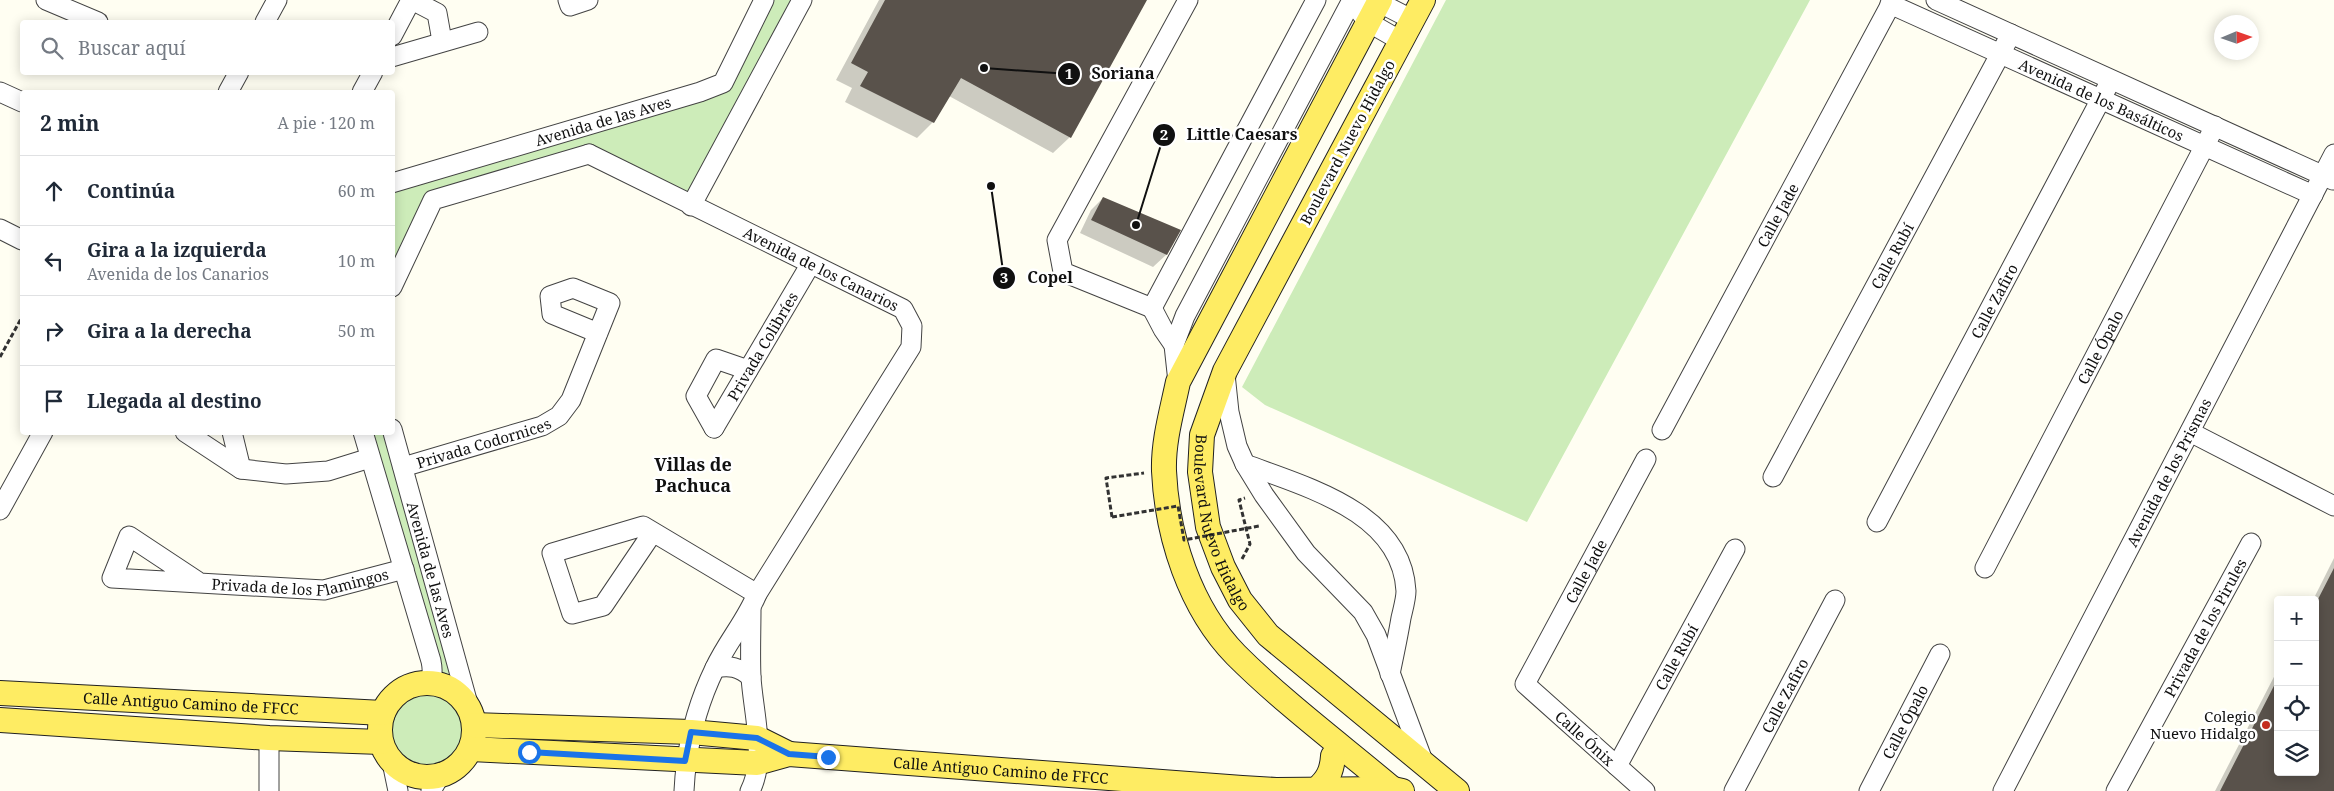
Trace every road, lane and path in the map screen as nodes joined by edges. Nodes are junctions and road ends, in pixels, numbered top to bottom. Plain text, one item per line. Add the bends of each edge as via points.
1 (46, 0) edge
2 (278, 0) edge
3 (411, 0) edge
4 (568, 0) edge
5 (588, 0) edge
6 (764, 0) edge
7 (802, 0) edge
8 (1188, 0) edge
9 (1316, 0) edge
10 (1351, 0) edge
11 (1936, 0) edge
12 (1892, 2) edge
13 (1375, 8) edge
14 (1418, 10) edge
15 (93, 20) edge
16 (267, 20) edge
17 (395, 30) edge
18 (478, 32) dead end
19 (2011, 34) junction
20 (442, 41) junction
21 (1401, 41) junction
22 (2002, 54) junction
23 (395, 56) edge
24 (237, 75) edge
25 (371, 75) edge
26 (2111, 80) junction
27 (723, 83) junction
28 (229, 90) edge
29 (363, 90) edge
30 (0, 92) edge
31 (2101, 99) junction
32 (20, 101) edge
33 (744, 106) junction
34 (590, 124) junction
35 (2215, 126) junction
36 (2205, 146) junction
37 (589, 154) junction
38 (2334, 154) edge
39 (425, 173) junction
40 (2329, 178) edge
41 (395, 182) edge
42 (2313, 195) junction
43 (433, 200) junction
44 (691, 206) junction
45 (0, 229) edge
46 (20, 239) edge
47 (810, 265) junction
48 (395, 281) edge
49 (1152, 308) junction
50 (20, 321) edge
51 (598, 333) dead end
52 (1174, 345) junction
53 (0, 357) edge
54 (748, 370) junction
55 (1225, 371) junction
56 (1178, 382) junction
57 (1662, 430) dead end
58 (2190, 432) junction
59 (41, 435) edge
60 (190, 435) edge
61 (233, 435) edge
62 (364, 435) edge
63 (394, 435) edge
64 (370, 458) junction
65 (1646, 459) dead end
66 (1245, 464) junction
67 (403, 467) junction
68 (241, 469) junction
69 (1164, 471) junction
70 (1773, 477) dead end
71 (1252, 496) dead end
72 (2334, 506) edge
73 (0, 510) edge
74 (1258, 519) dead end
75 (1877, 522) dead end
76 (652, 532) junction
77 (1250, 544) dead end
78 (2251, 544) dead end
79 (1735, 549) dead end
80 (1985, 568) dead end
81 (404, 569) junction
82 (197, 581) dead end
83 (1835, 600) dead end
84 (754, 601) junction
85 (1940, 654) dead end
86 (715, 668) junction
87 (1390, 675) junction
88 (751, 677) junction
89 (426, 684) junction
90 (1525, 684) joint
91 (0, 693) edge
92 (1280, 694) junction
93 (382, 712) junction
94 (472, 718) junction
95 (0, 720) edge
96 (691, 732) junction
97 (269, 738) junction
98 (757, 738) junction
99 (381, 742) junction
100 (471, 749) junction
101 (789, 754) junction
102 (1333, 756) junction
103 (685, 761) junction
104 (1423, 761) junction
105 (392, 762) junction
106 (757, 763) junction
107 (1617, 766) junction
108 (435, 784) edge
109 (1122, 785) edge
110 (1242, 790) edge
111 (1319, 790) edge
112 (1368, 790) edge
113 (1397, 790) edge
114 (269, 791) edge
115 (398, 791) edge
116 (684, 791) edge
117 (750, 791) edge
118 (1457, 791) edge
119 (1645, 791) edge
120 (1734, 791) edge
121 (1869, 791) edge
122 (2003, 791) edge
123 (2116, 791) edge

1 - 15 street
2 - 16 street
3 - 17 street
3 - 20 street via 437,13
4 - 5 street via 570,6
6 - 27 street
7 - 33 street
8 - 49 street via 1057,240 1063,272
9 - 49 street
10 - 13 street
10 - 52 street via 1184,316
11 - 19 street, Avenida de los Basálticos
12 - 22 street, Avenida de los Basálticos
12 - 57 street, Calle Jade
13 - 14 street
13 - 21 street
13 - 56 main road
14 - 21 main road, Boulevard Nuevo Hidalgo
18 - 20 street
19 - 22 street, Calle Rubí
19 - 26 street, Avenida de los Basálticos
20 - 23 street
21 - 55 main road, Boulevard Nuevo Hidalgo
22 - 31 street, Avenida de los Basálticos
22 - 70 street, Calle Rubí
24 - 28 street
25 - 29 street
26 - 31 street, Calle Zafiro
26 - 35 street, Avenida de los Basálticos
27 - 33 street
27 - 34 street, Avenida de las Aves
30 - 32 street
31 - 36 street, Avenida de los Basálticos
31 - 75 street, Calle Zafiro
33 - 44 street
34 - 37 street
34 - 39 street, Avenida de las Aves
35 - 36 street, Calle Ópalo
35 - 40 street, Avenida de los Basálticos
36 - 42 street, Avenida de los Basálticos
36 - 80 street, Calle Ópalo
37 - 43 street, Avenida de las Aves
37 - 44 street, Avenida de los Canarios
38 - 40 street, Avenida de los Prismas
39 - 41 street, Avenida de las Aves
39 - 43 street
40 - 42 street, Avenida de los Prismas
42 - 58 street, Avenida de los Prismas
43 - 48 street
44 - 47 street, Avenida de los Canarios
45 - 46 street
47 - 54 street, Privada Colibríes
47 - 84 street, Avenida de los Canarios via 903,309 912,326 912,347
49 - 52 street
50 - 53 path
51 - 67 street, Privada Codornices via 571,400 559,416 542,426
52 - 56 street
54 - 54 street, Privada Colibríes via 716,359 696,396 714,428
55 - 66 street via 1236,446
55 - 104 main road, Boulevard Nuevo Hidalgo via 1202,434 1200,472 1208,527 1223,567 1240,600 1268,635
56 - 69 main road via 1167,430
58 - 72 street
58 - 122 street, Avenida de los Prismas
59 - 73 street
60 - 68 street
61 - 68 street
62 - 64 street, Avenida de las Aves
63 - 67 street, Avenida de las Aves
64 - 68 street via 328,471 286,474
64 - 81 street, Avenida de las Aves
65 - 90 street, Calle Jade
66 - 87 street via 1306,553 1363,612 1376,635
66 - 87 street via 1326,494 1388,538 1400,563 1406,592
67 - 94 street, Avenida de las Aves
69 - 74 path, bridge via 1106,478 1112,517 1178,506 1184,540 1260,526
69 - 92 main road via 1172,530 1186,575 1208,618 1236,654
71 - 77 path via 1239,500
76 - 76 street via 643,526 552,553 572,614 603,606
76 - 84 street
78 - 123 street, Privada de los Pirules
79 - 107 street, Calle Rubí
81 - 82 street, Privada de los Flamingos via 324,590
81 - 89 street, Avenida de las Aves via 432,666 431,679
83 - 120 street, Calle Zafiro
84 - 86 street, Avenida de los Canarios
84 - 88 street
85 - 121 street, Calle Ópalo
86 - 88 street via 729,666 742,669
86 - 96 street, Avenida de los Canarios
87 - 104 street
88 - 98 street
89 - 93 main road via 416,684 395,694
89 - 94 main road via 438,683 451,689 462,698
90 - 107 street, Calle Ónix
91 - 93 main road, Calle Antiguo Camino de FFCC
92 - 102 main road via 1297,723
92 - 113 main road
93 - 99 main road
94 - 96 main road, Calle Antiguo Camino de FFCC
94 - 100 main road
95 - 97 main road, Calle Antiguo Camino de FFCC
96 - 98 main road, Calle Antiguo Camino de FFCC
96 - 103 street, Avenida de los Canarios
97 - 99 main road, Calle Antiguo Camino de FFCC
97 - 114 street
98 - 101 main road, Calle Antiguo Camino de FFCC
98 - 106 street
99 - 105 main road
100 - 103 main road, Calle Antiguo Camino de FFCC
100 - 108 main road via 458,766
101 - 106 main road, Calle Antiguo Camino de FFCC
101 - 109 main road, Calle Antiguo Camino de FFCC
102 - 111 main road via 1332,769
102 - 112 main road
103 - 106 main road, Calle Antiguo Camino de FFCC
103 - 116 street, Avenida de los Canarios
104 - 118 main road, Boulevard Nuevo Hidalgo
105 - 108 main road via 403,772
105 - 115 street
106 - 117 street
107 - 119 street, Calle Ónix
109 - 110 main road, Calle Antiguo Camino de FFCC
110 - 111 main road, Calle Antiguo Camino de FFCC
111 - 112 main road, Calle Antiguo Camino de FFCC
112 - 113 main road, Calle Antiguo Camino de FFCC

